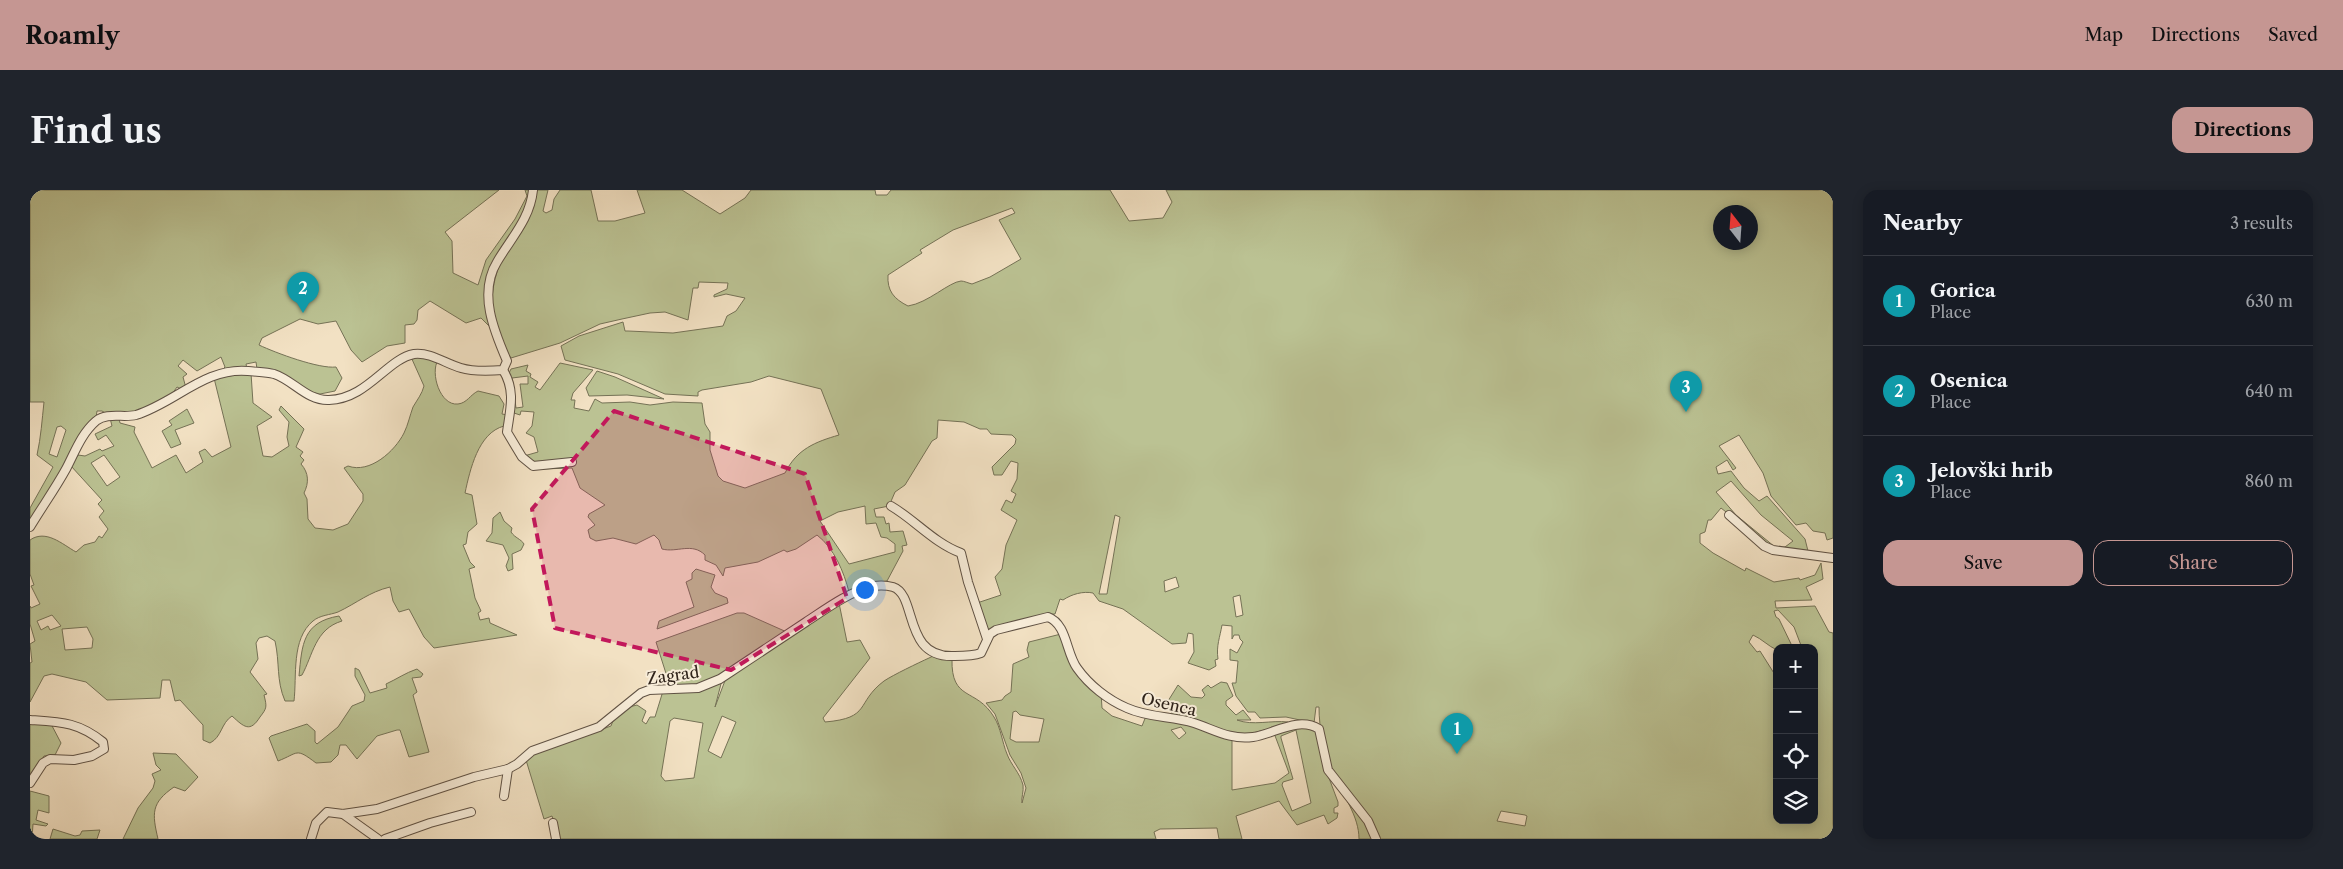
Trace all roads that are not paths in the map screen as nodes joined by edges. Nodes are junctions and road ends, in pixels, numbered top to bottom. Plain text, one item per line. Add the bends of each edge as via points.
1 (533, 190) edge
2 (503, 370) junction
3 (572, 462) dead end
4 (891, 506) dead end
5 (1729, 515) dead end
6 (30, 527) edge
7 (1833, 558) edge
8 (839, 601) joint
9 (987, 639) junction
10 (30, 720) edge
11 (508, 769) junction
12 (30, 782) edge
13 (504, 796) dead end
14 (471, 812) dead end
15 (343, 814) junction
16 (553, 822) dead end
17 (311, 839) edge
18 (378, 839) edge
19 (385, 839) edge
20 (556, 839) edge
21 (1376, 839) edge

1 - 2 street via 526,217 496,263 490,286 491,318 507,361
2 - 3 street via 508,378 512,411 507,432 522,457 533,466
2 - 6 street via 463,369 426,355 413,354 356,392 327,400 301,391 275,374 245,371 217,374 156,407 96,421 82,437
4 - 9 street via 940,543 961,552
5 - 7 street via 1773,550
8 - 9 street, Osenca via 870,586 893,587 905,599 912,625 927,648 941,657 981,653
8 - 11 street, Zagrad via 720,679 698,688 641,693 599,727 532,751
9 - 21 street, Osenca via 996,630 1048,617 1060,625 1070,657 1078,669 1092,685 1127,708 1194,722 1228,737 1253,737 1293,726 1312,725 1318,729 1328,770 1368,821
10 - 12 street via 79,726 103,742 104,750 74,760 50,758 42,763
11 - 13 street
11 - 15 street, Zagrad via 377,809
14 - 19 street
15 - 17 street, Zagrad via 327,812 316,823
15 - 18 street
16 - 20 street

